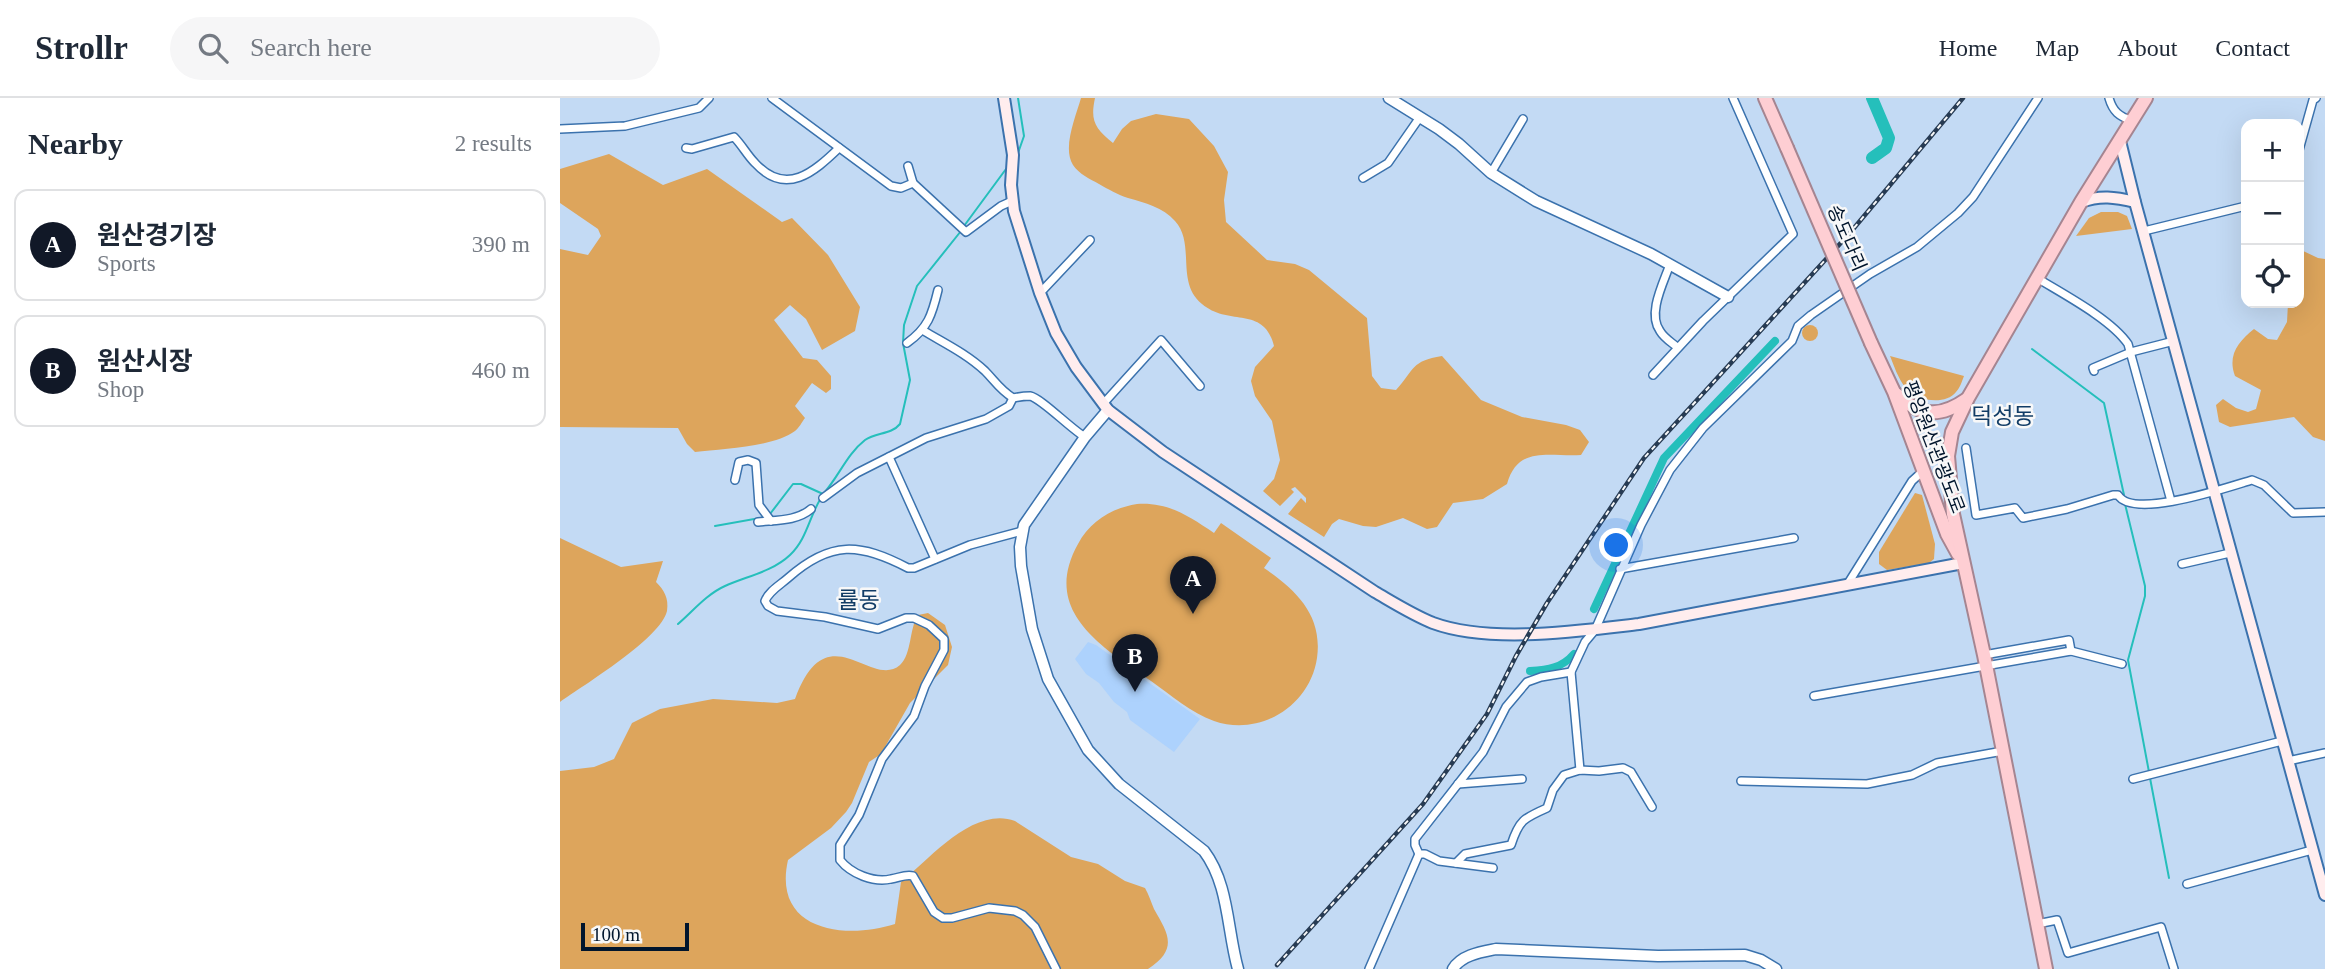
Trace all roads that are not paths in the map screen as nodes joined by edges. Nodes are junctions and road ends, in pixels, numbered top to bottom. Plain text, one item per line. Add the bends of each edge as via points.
1 (709, 98) edge
2 (772, 98) edge
3 (1004, 98) edge
4 (1389, 98) edge
5 (1733, 98) edge
6 (1765, 98) edge
7 (2038, 98) edge
8 (2109, 98) edge
9 (2146, 98) edge
10 (2316, 98) edge
11 (1420, 117) junction
12 (1523, 119) dead end
13 (2132, 121) junction
14 (560, 129) edge
15 (2304, 132) edge
16 (2120, 141) junction
17 (687, 148) dead end
18 (839, 148) junction
19 (908, 166) dead end
20 (1491, 173) junction
21 (1363, 178) dead end
22 (913, 183) junction
23 (1012, 201) junction
24 (2081, 202) junction
25 (2135, 202) junction
26 (2241, 207) edge
27 (2144, 231) junction
28 (1090, 240) dead end
29 (1670, 264) junction
30 (2037, 278) junction
31 (938, 290) dead end
32 (1040, 293) junction
33 (1728, 297) junction
34 (924, 331) junction
35 (2174, 341) junction
36 (1871, 343) joint
37 (907, 344) dead end
38 (1677, 347) junction
39 (2131, 352) junction
40 (2094, 371) dead end
41 (1653, 376) dead end
42 (1200, 386) dead end
43 (1894, 392) junction
44 (1013, 398) junction
45 (1969, 398) junction
46 (1105, 407) junction
47 (1085, 437) junction
48 (1966, 448) dead end
49 (889, 457) junction
50 (1924, 470) junction
51 (735, 480) dead end
52 (2214, 493) junction
53 (823, 498) dead end
54 (2171, 501) junction
55 (811, 509) dead end
56 (2325, 512) edge
57 (768, 518) junction
58 (758, 522) dead end
59 (1022, 531) junction
60 (1794, 537) dead end
61 (2230, 553) junction
62 (935, 559) junction
63 (1964, 563) junction
64 (2182, 564) dead end
65 (1620, 569) junction
66 (1847, 586) junction
67 (1595, 629) junction
68 (1985, 660) junction
69 (2122, 664) dead end
70 (1571, 672) junction
71 (1814, 696) dead end
72 (2282, 741) junction
73 (2003, 751) junction
74 (2325, 753) edge
75 (2288, 761) junction
76 (1580, 770) junction
77 (1522, 779) dead end
78 (2133, 779) dead end
79 (1741, 781) dead end
80 (1458, 784) junction
81 (1652, 807) dead end
82 (2312, 850) junction
83 (1419, 854) junction
84 (1456, 863) junction
85 (1493, 868) dead end
86 (2187, 884) dead end
87 (2325, 895) edge
88 (2037, 923) junction
89 (1056, 969) edge
90 (1238, 969) edge
91 (1369, 969) edge
92 (1452, 969) edge
93 (1776, 969) edge
94 (2046, 969) edge
95 (2174, 969) edge

1 - 14 street via 699,108 625,126
2 - 18 street
3 - 23 main road via 1013,160
4 - 11 street
5 - 33 street via 1793,234
6 - 36 highway, 송도다리, bridge
7 - 65 street via 1973,197 1958,212 1917,247 1870,274 1798,326 1792,341 1703,428 1670,470
8 - 13 street via 2111,107
9 - 13 highway
10 - 15 street
11 - 20 street
11 - 21 street via 1388,163
12 - 20 street
13 - 16 highway
16 - 24 highway
16 - 25 main road
17 - 18 street via 734,137 757,166 788,181 809,174
18 - 22 street via 891,186
19 - 22 street
20 - 29 street via 1536,201
22 - 23 street via 966,232
23 - 32 main road
24 - 25 main road via 2113,197
24 - 30 highway
25 - 27 main road
26 - 27 street
27 - 35 main road
28 - 32 street
29 - 33 street
29 - 38 street via 1658,300 1657,327
30 - 39 street via 2098,317 2120,335
30 - 45 highway
31 - 34 street
32 - 46 main road via 1069,356
33 - 38 street
34 - 37 street
34 - 44 street via 985,371
35 - 39 street
35 - 52 main road
36 - 43 highway, 평양원산관광도로
38 - 41 street
39 - 40 street
39 - 54 street
42 - 46 street via 1161,340
43 - 45 highway via 1909,407 1938,413
43 - 50 highway, 평양원산관광도로
44 - 47 street via 1036,399
44 - 49 street via 1009,406 985,419 926,438
45 - 63 highway via 1952,432 1948,456 1953,514
46 - 47 street
46 - 67 main road via 1163,452 1375,592 1434,623 1479,632
47 - 59 street
48 - 54 street via 1976,515 2015,508 2024,518 2113,495 2137,505
49 - 53 street via 857,472
49 - 62 street
50 - 63 highway, 평양원산관광도로 via 1947,534
50 - 66 street via 1912,481
51 - 57 street via 738,462 756,463 758,499
52 - 54 street
52 - 56 street via 2252,480 2264,485 2293,513
52 - 61 main road
55 - 57 street via 800,516
57 - 58 street
59 - 62 street
59 - 90 street via 1021,566 1032,629 1048,679 1088,750 1105,770 1213,863
60 - 65 street
61 - 64 street
61 - 72 main road
62 - 89 street via 911,568 869,550 826,553 805,564 766,597 768,606 777,611 870,628 914,618 944,639 944,650 914,716 882,759 863,806 839,845 839,855 842,863 869,878 914,876 934,912 943,918 989,908 1016,911 1035,927
63 - 66 main road
63 - 68 highway
65 - 67 street
66 - 67 main road
67 - 70 street
68 - 69 street via 2069,640 2071,651
68 - 71 street
68 - 73 highway
70 - 76 street
70 - 80 street via 1527,682
72 - 75 main road
72 - 78 street
73 - 79 street via 1867,784
73 - 88 highway
74 - 75 street
75 - 82 main road
76 - 81 street via 1623,768 1631,772
76 - 84 street via 1558,781 1547,808 1522,820 1511,845 1465,854
77 - 80 street
80 - 83 street via 1415,839
82 - 86 street
82 - 87 main road
83 - 84 street
83 - 91 street
84 - 85 street
88 - 94 highway
88 - 95 street via 2057,920 2068,953 2161,927
92 - 93 street via 1475,954 1496,949 1745,955

